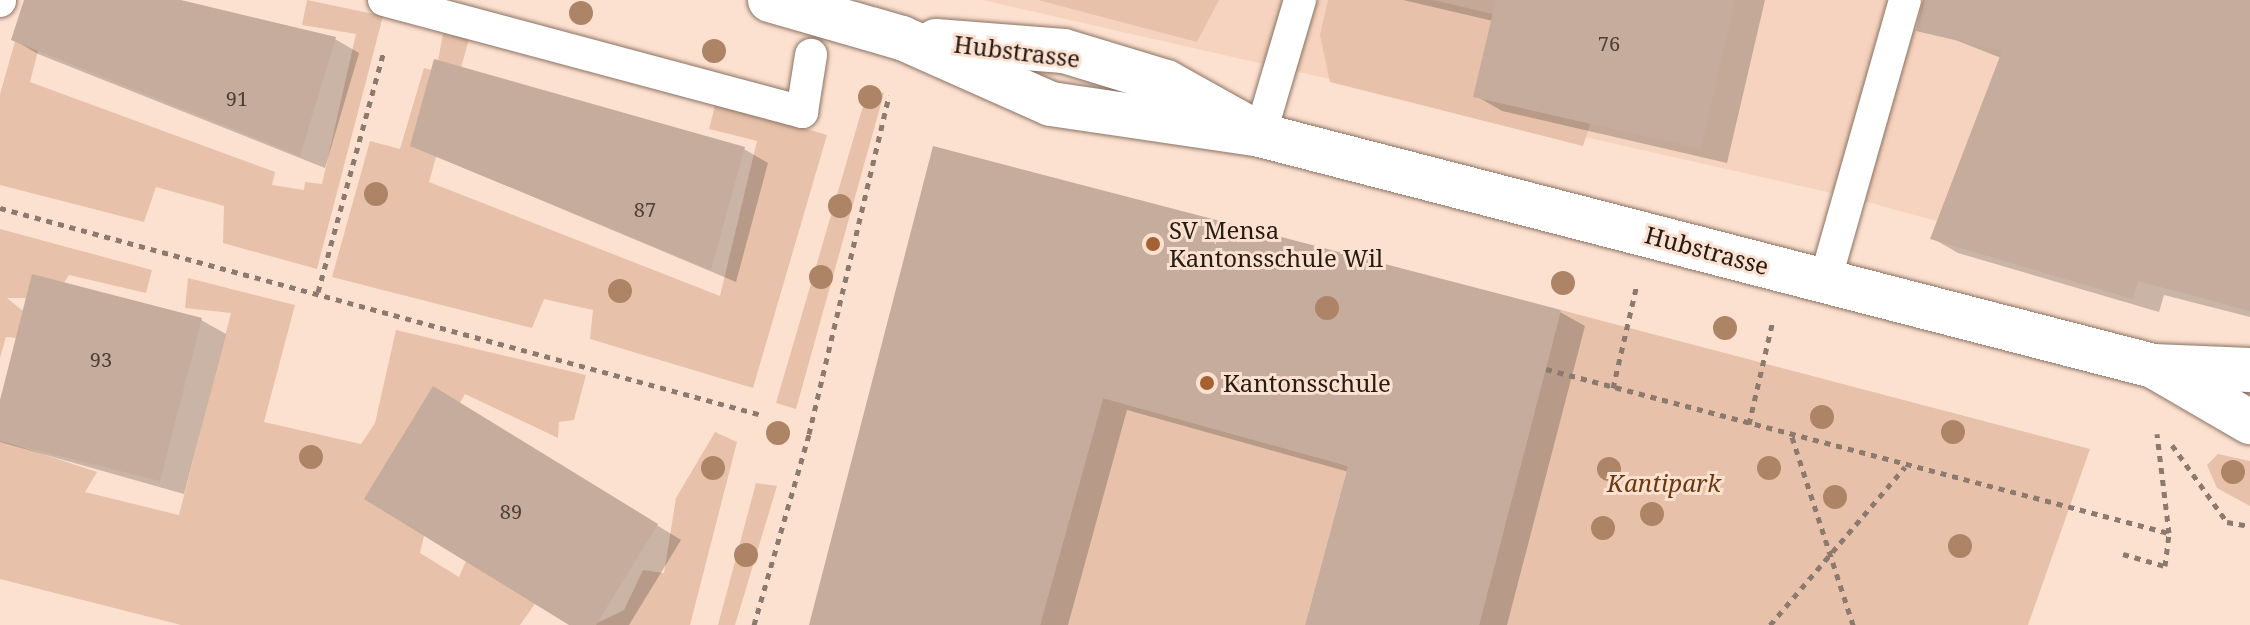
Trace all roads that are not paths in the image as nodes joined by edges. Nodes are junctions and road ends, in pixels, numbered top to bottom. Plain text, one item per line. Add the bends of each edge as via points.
1 (770, 0) edge
2 (1300, 0) edge
3 (1905, 0) edge
4 (391, 2) edge
5 (834, 8) edge
6 (811, 55) dead end
7 (1260, 135) junction
8 (1825, 281) junction
9 (2153, 366) junction
10 (2250, 370) edge
11 (2250, 422) edge

1 - 5 street, Hubstrasse
2 - 7 lane
3 - 8 lane
4 - 6 lane via 802,112
5 - 7 street, Hubstrasse via 902,38 1064,51 1166,82
7 - 8 street, Hubstrasse
8 - 9 street, Hubstrasse
9 - 10 street, Hubstrasse
9 - 11 street, Hubstrasse

